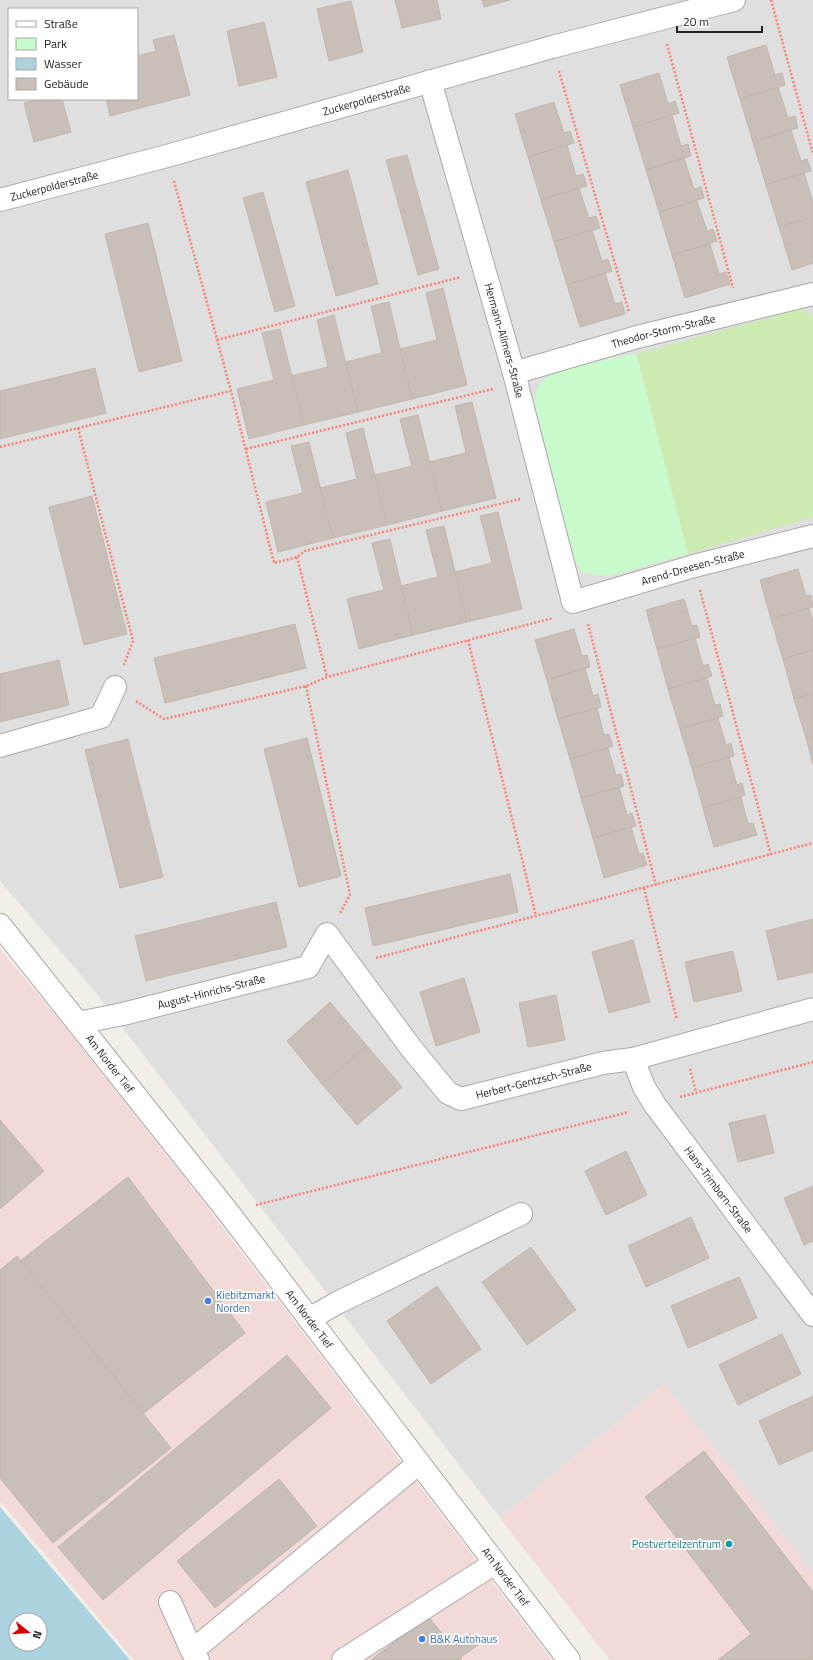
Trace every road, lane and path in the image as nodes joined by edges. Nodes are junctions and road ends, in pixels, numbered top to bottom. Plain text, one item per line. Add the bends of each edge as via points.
1 (734, 0) edge
2 (771, 0) edge
3 (660, 18) junction
4 (552, 47) junction
5 (430, 81) junction
6 (813, 154) edge
7 (167, 156) junction
8 (0, 200) edge
9 (485, 271) junction
10 (813, 294) edge
11 (739, 311) junction
12 (637, 337) junction
13 (217, 340) junction
14 (515, 378) junction
15 (231, 391) junction
16 (78, 428) junction
17 (0, 447) edge
18 (246, 449) junction
19 (545, 492) junction
20 (813, 536) edge
21 (297, 557) junction
22 (694, 566) junction
23 (573, 602) junction
24 (468, 640) junction
25 (327, 677) junction
26 (306, 686) junction
27 (115, 687) junction
28 (0, 746) edge
29 (813, 843) edge
30 (771, 855) junction
31 (656, 884) junction
32 (644, 888) junction
33 (536, 916) junction
34 (0, 925) edge
35 (327, 934) junction
36 (375, 959) dead end
37 (813, 1009) edge
38 (78, 1023) junction
39 (683, 1044) junction
40 (633, 1059) junction
41 (813, 1062) edge
42 (656, 1106) junction
43 (228, 1212) junction
44 (521, 1214) dead end
45 (813, 1315) edge
46 (309, 1319) junction
47 (419, 1463) junction
48 (495, 1563) junction
49 (170, 1602) dead end
50 (195, 1656) edge
51 (343, 1660) edge
52 (569, 1660) edge

1 - 3 street, Zuckerpolderstraße
2 - 6 path
3 - 4 street, Zuckerpolderstraße
3 - 11 path
4 - 5 street, Zuckerpolderstraße
4 - 12 path
5 - 7 street, Zuckerpolderstraße
5 - 9 street, Hermann-Allmers-Straße
7 - 8 street, Zuckerpolderstraße
7 - 13 path
9 - 13 path
9 - 14 street, Hermann-Allmers-Straße
10 - 11 street, Theodor-Storm-Straße
11 - 12 street, Theodor-Storm-Straße
12 - 14 street, Theodor-Storm-Straße
13 - 15 path
14 - 18 path
14 - 19 street, Hermann-Allmers-Straße
15 - 16 path
15 - 18 path
16 - 17 path
16 - 27 path via 133,641
18 - 21 path via 274,563
19 - 21 path via 305,551
19 - 23 street, Hermann-Allmers-Straße
20 - 22 street, Arend-Dreesen-Straße
21 - 25 path
22 - 23 street, Arend-Dreesen-Straße
22 - 30 path
23 - 24 path via 564,615
23 - 31 path via 586,618
24 - 25 path
24 - 33 path
25 - 26 path
26 - 27 path via 164,719
26 - 35 path via 350,895
27 - 28 street via 101,717
29 - 30 path
30 - 31 path
31 - 32 path
32 - 33 path
32 - 39 path
33 - 36 path
34 - 38 street, Am Norder Tief
35 - 38 street, August-Hinrichs-Straße via 308,967
35 - 40 street, Herbert-Gentzsch-Straße via 420,1060 448,1093 461,1099 603,1063
37 - 39 street, Herbert-Gentzsch-Straße
38 - 43 street, Am Norder Tief
39 - 40 street, Herbert-Gentzsch-Straße
40 - 42 street, Hans-Trimborn-Straße via 644,1087
41 - 42 path via 696,1092
42 - 43 path
42 - 45 street, Hans-Trimborn-Straße
43 - 46 street, Am Norder Tief
44 - 46 street
46 - 47 street, Am Norder Tief
47 - 48 street, Am Norder Tief
47 - 50 street
48 - 51 street
48 - 52 street, Am Norder Tief
49 - 50 street

